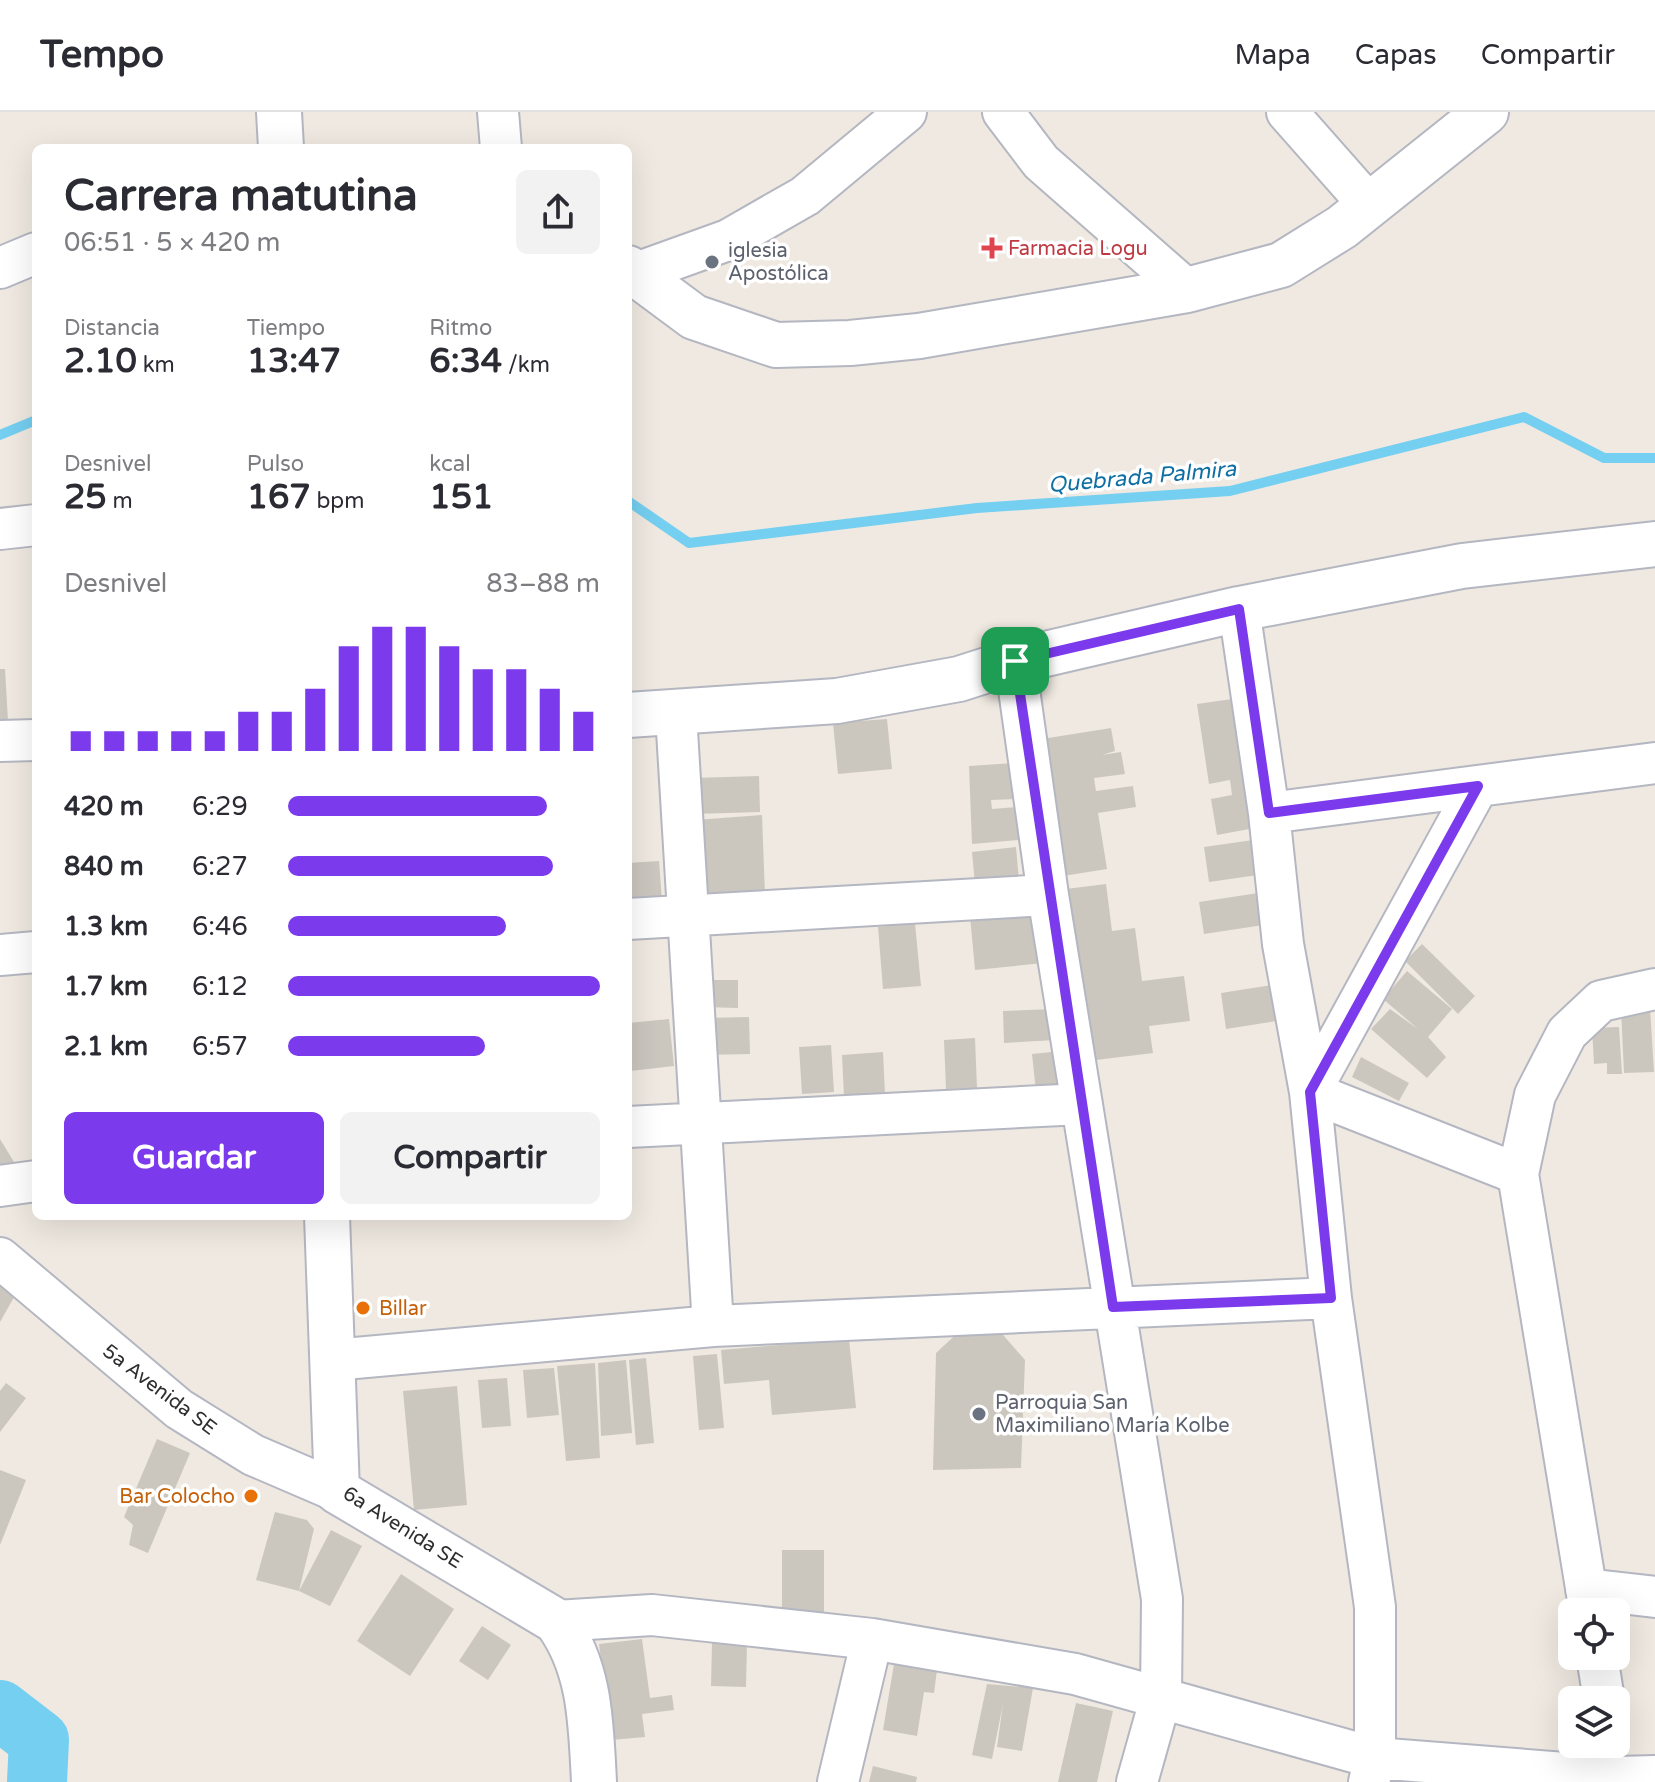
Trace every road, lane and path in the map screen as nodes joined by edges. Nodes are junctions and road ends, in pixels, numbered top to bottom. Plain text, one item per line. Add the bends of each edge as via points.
1 (279, 112) edge
2 (498, 112) edge
3 (906, 112) edge
4 (1003, 112) edge
5 (1287, 112) edge
6 (1486, 112) edge
7 (281, 144) edge
8 (501, 144) edge
9 (1370, 206) junction
10 (32, 255) edge
11 (0, 268) edge
12 (633, 270) edge
13 (1187, 290) junction
14 (32, 525) edge
15 (0, 529) edge
16 (1655, 544) edge
17 (1239, 609) junction
18 (1015, 661) junction
19 (676, 714) junction
20 (632, 715) edge
21 (32, 740) edge
22 (0, 741) edge
23 (1655, 763) edge
24 (1478, 786) junction
25 (1269, 813) junction
26 (1048, 895) junction
27 (688, 916) junction
28 (632, 919) edge
29 (32, 952) edge
30 (0, 955) edge
31 (1655, 989) edge
32 (1310, 1092) junction
33 (1082, 1104) junction
34 (701, 1124) junction
35 (632, 1127) edge
36 (1518, 1174) junction
37 (32, 1182) edge
38 (0, 1186) edge
39 (327, 1220) edge
40 (0, 1258) edge
41 (1331, 1298) junction
42 (1113, 1307) junction
43 (713, 1326) junction
44 (333, 1360) junction
45 (337, 1491) junction
46 (1655, 1597) edge
47 (1588, 1598) edge
48 (1630, 1598) edge
49 (556, 1621) junction
50 (872, 1639) junction
51 (1161, 1697) junction
52 (1628, 1766) edge
53 (1372, 1770) edge
54 (594, 1782) edge
55 (838, 1782) edge
56 (1137, 1782) edge

1 - 7 street
2 - 8 street
3 - 12 street via 805,196 728,240
4 - 13 street via 1041,162
5 - 9 street
6 - 9 street
9 - 13 street via 1281,265
10 - 11 street
12 - 13 street via 694,317 776,345 919,336
14 - 15 street
16 - 17 street via 1462,566
17 - 18 street
17 - 25 street
18 - 19 street via 959,679 837,701
18 - 26 street
19 - 20 street
19 - 27 street
21 - 22 street
23 - 24 street
24 - 25 street
24 - 32 street
25 - 32 street via 1283,944
26 - 27 street
26 - 33 street
27 - 28 street
27 - 34 street
29 - 30 street
31 - 36 street via 1601,1001 1567,1033 1535,1095
32 - 36 street
32 - 41 street
33 - 34 street
33 - 42 street
34 - 35 street
34 - 43 street
36 - 47 street
37 - 38 street
39 - 44 street, 6a Avenida SE
40 - 45 street, 5a Avenida SE via 179,1409 253,1455
41 - 42 street
41 - 53 street via 1375,1607
42 - 43 street
42 - 51 street via 1162,1599
43 - 44 street
44 - 45 street, 6a Avenida SE
45 - 49 street, 6a Avenida SE
46 - 48 street
49 - 50 street via 652,1615
49 - 54 street, 6a Avenida SE via 574,1645 591,1715
50 - 51 street via 1075,1674
50 - 55 street
51 - 53 street
51 - 56 street
52 - 53 street

